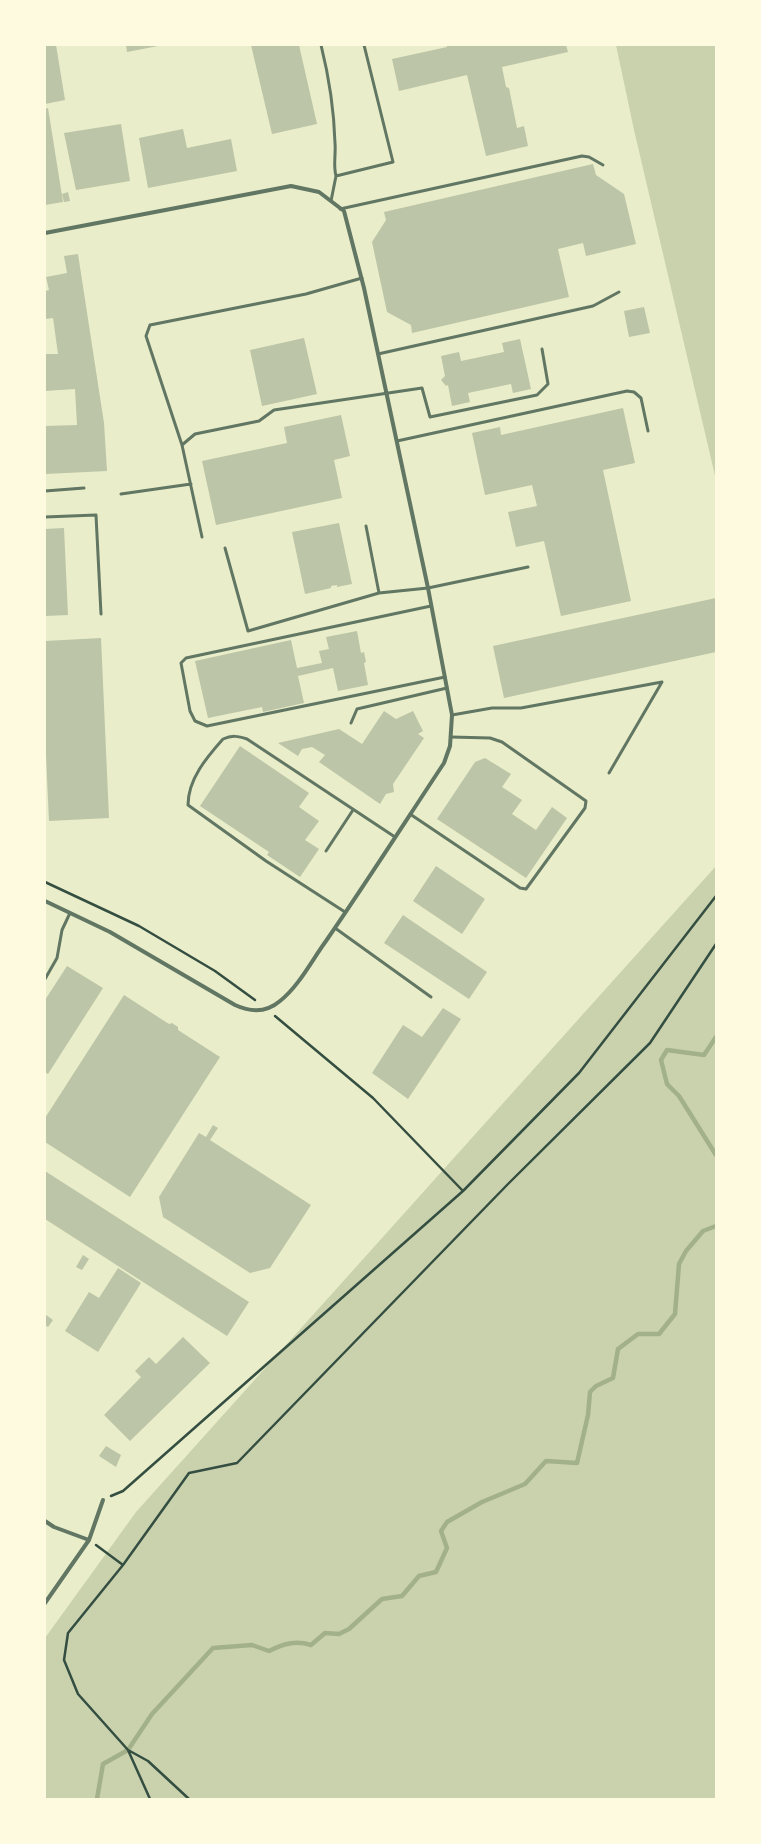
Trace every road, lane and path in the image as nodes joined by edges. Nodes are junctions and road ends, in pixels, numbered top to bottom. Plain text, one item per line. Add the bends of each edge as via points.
1 (321, 45) edge
2 (364, 45) edge
3 (603, 165) dead end
4 (336, 176) junction
5 (331, 201) junction
6 (340, 209) junction
7 (45, 233) edge
8 (362, 278) junction
9 (619, 292) dead end
10 (542, 349) dead end
11 (378, 354) junction
12 (387, 394) junction
13 (648, 431) dead end
14 (397, 441) junction
15 (182, 445) junction
16 (191, 484) junction
17 (84, 488) dead end
18 (45, 490) edge
19 (121, 494) dead end
20 (45, 517) edge
21 (366, 526) dead end
22 (202, 537) dead end
23 (225, 548) dead end
24 (528, 567) dead end
25 (428, 588) junction
26 (379, 593) junction
27 (431, 606) junction
28 (101, 614) dead end
29 (445, 677) junction
30 (447, 688) junction
31 (452, 715) junction
32 (350, 723) dead end
33 (451, 737) junction
34 (609, 773) dead end
35 (354, 810) junction
36 (410, 814) junction
37 (395, 837) junction
38 (326, 851) dead end
39 (45, 882) edge
40 (716, 896) edge
41 (45, 901) edge
42 (345, 912) junction
43 (70, 913) junction
44 (335, 928) junction
45 (716, 944) edge
46 (45, 979) edge
47 (431, 997) dead end
48 (266, 1008) junction
49 (463, 1191) junction
50 (103, 1500) joint
51 (45, 1521) edge
52 (90, 1540) junction
53 (123, 1565) junction
54 (45, 1602) edge
55 (128, 1750) junction
56 (150, 1799) edge
57 (189, 1799) edge

1 - 4 lane via 329,77 336,144
2 - 4 lane via 393,162
3 - 6 lane via 582,156
4 - 5 lane
5 - 6 street
5 - 7 street via 319,192 292,186
6 - 8 street via 344,211
8 - 11 street
8 - 15 lane via 306,294 150,325 146,336
9 - 11 lane via 593,306
10 - 12 lane via 548,384 537,395 430,417 422,388
11 - 12 street
12 - 14 street
12 - 15 lane via 274,410 259,421 195,434
13 - 14 lane via 641,398 634,392 627,391
14 - 25 street
15 - 16 lane
16 - 19 lane
16 - 22 lane
17 - 18 lane
20 - 28 lane via 96,514
21 - 26 lane
23 - 26 lane via 248,631
24 - 25 lane
25 - 26 lane
25 - 27 street
27 - 29 street
27 - 29 lane via 186,658 181,663 190,712 195,721 207,726
29 - 30 street
30 - 31 street
30 - 32 lane via 357,709
31 - 33 street
31 - 34 lane via 492,708 521,708 662,682
33 - 36 street via 444,764
33 - 36 lane via 490,738 502,742 586,801 585,808 526,889 520,888
35 - 37 lane
35 - 38 lane
35 - 42 lane via 239,736 223,738 196,774 188,795 188,805 198,813
36 - 37 street
37 - 42 street
39 - 48 path via 139,926 215,971
40 - 49 path via 579,1073
41 - 43 street
42 - 44 street
43 - 46 lane via 62,930 57,958
43 - 48 street via 110,932 239,1007 251,1011
44 - 47 lane
44 - 48 street via 291,990 279,1002
45 - 53 path via 650,1043 508,1184 237,1463 189,1473
48 - 49 path via 373,1098
49 - 50 path via 123,1491
50 - 52 street
51 - 52 street via 54,1527
52 - 53 path
52 - 54 street
53 - 55 path via 68,1633 64,1660 78,1694
55 - 56 path
55 - 57 path via 148,1761

